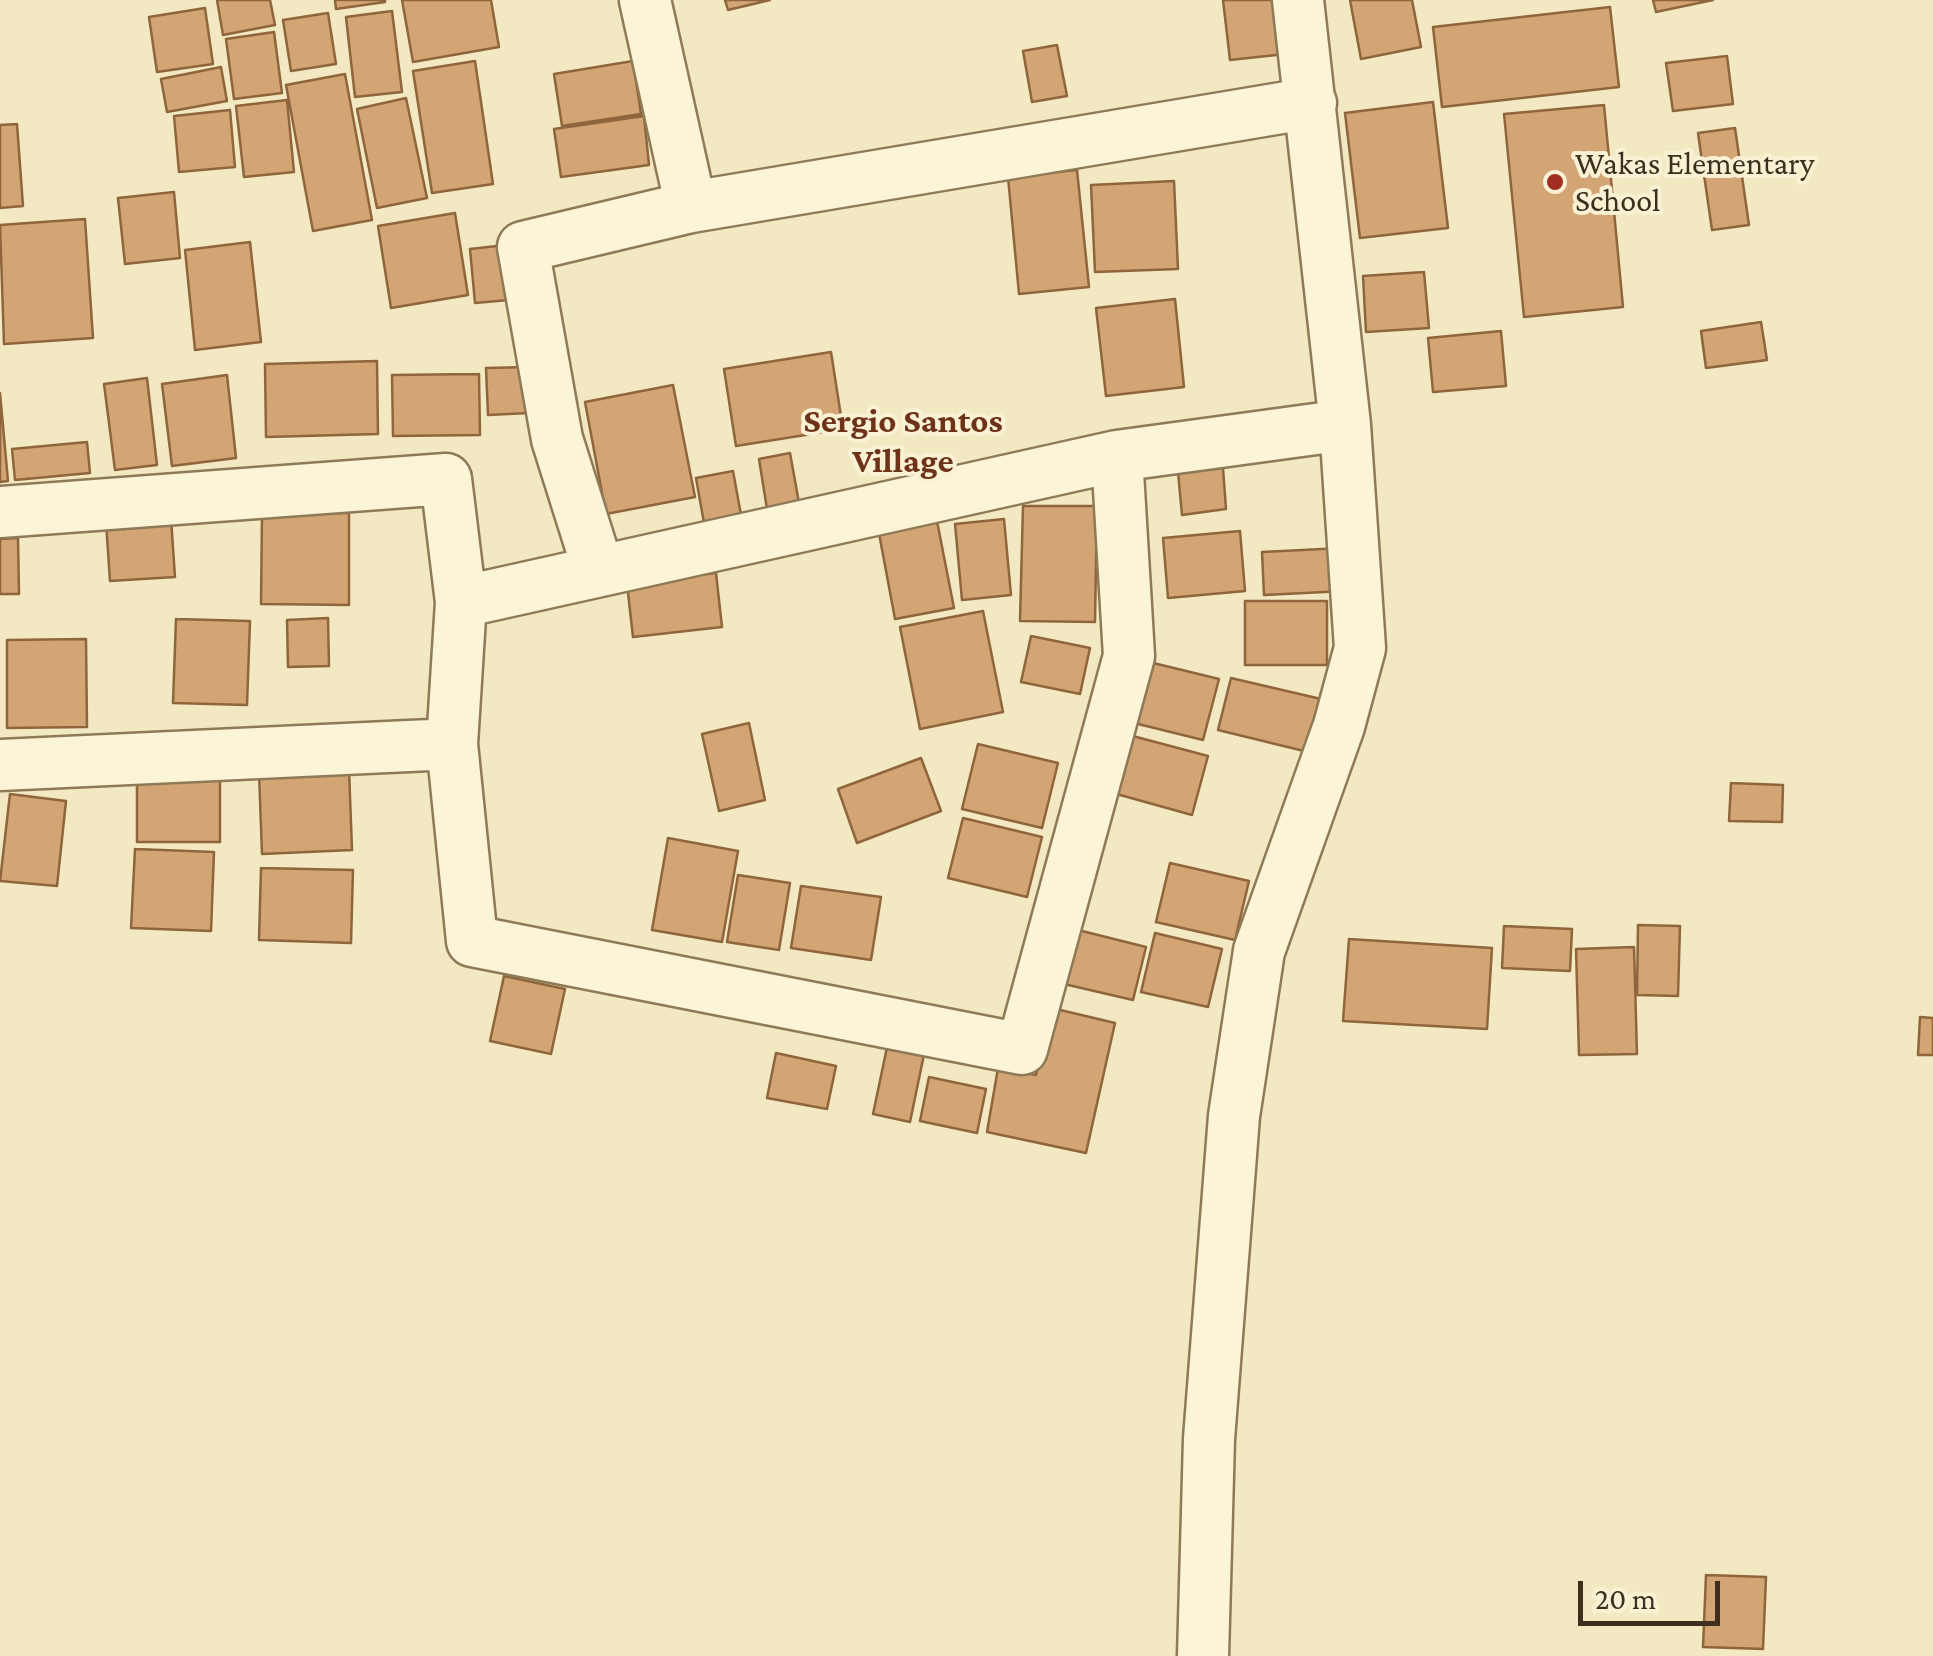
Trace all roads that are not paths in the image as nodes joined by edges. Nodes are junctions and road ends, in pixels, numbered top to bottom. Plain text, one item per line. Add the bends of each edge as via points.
1 (645, 0) edge
2 (1298, 0) edge
3 (1312, 103) junction
4 (691, 207) junction
5 (1345, 425) junction
6 (1117, 456) junction
7 (0, 512) edge
8 (598, 568) junction
9 (460, 602) junction
10 (452, 744) junction
11 (0, 765) edge
12 (1203, 1656) edge

1 - 4 street
2 - 3 street
3 - 4 street
3 - 5 street
4 - 8 street via 523,247 556,439
5 - 6 street
5 - 12 street via 1360,648 1259,951 1234,1116 1209,1439
6 - 8 street
6 - 10 street via 1129,656 1022,1050 472,941
7 - 9 street via 446,479
8 - 9 street
9 - 10 street
10 - 11 street

